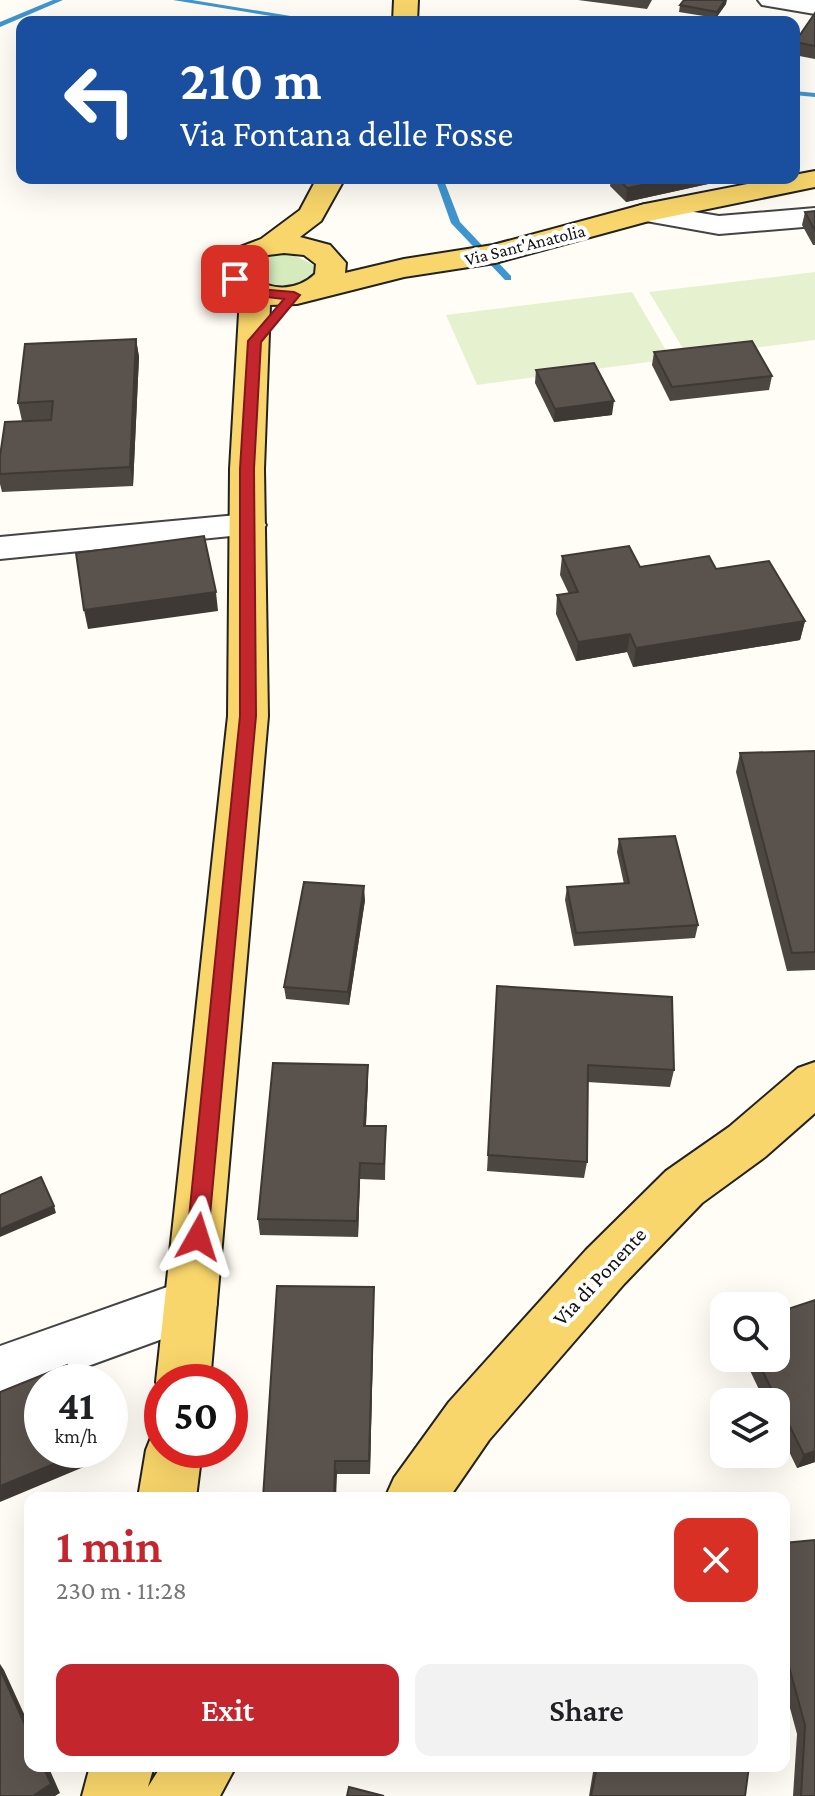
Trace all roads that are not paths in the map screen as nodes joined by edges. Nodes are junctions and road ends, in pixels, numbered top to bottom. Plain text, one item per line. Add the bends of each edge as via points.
1 (770, 0) edge
2 (815, 7) edge
3 (328, 184) edge
4 (790, 184) edge
5 (645, 213) junction
6 (311, 215) junction
7 (815, 217) edge
8 (271, 245) junction
9 (323, 254) junction
10 (404, 268) junction
11 (305, 292) junction
12 (255, 293) junction
13 (254, 341) junction
14 (248, 525) junction
15 (0, 548) edge
16 (815, 1083) edge
17 (190, 1304) junction
18 (185, 1364) edge
19 (0, 1372) edge
20 (171, 1468) edge
21 (168, 1492) edge
22 (418, 1492) edge
23 (120, 1772) edge
24 (199, 1772) edge
25 (114, 1796) edge
26 (177, 1796) edge

1 - 2 street
3 - 6 main road
4 - 5 main road, Via Sant'Anatolia
5 - 7 street, Via Sant'Anatolia via 719,225
5 - 10 main road, Via Sant'Anatolia via 530,246
6 - 8 main road
6 - 9 main road
8 - 9 main road, Via Sant'Anatolia via 298,245
8 - 12 main road via 236,262 235,279
9 - 10 main road, Via Sant'Anatolia
9 - 11 main road via 333,270 325,283
10 - 11 main road, Via Sant'Anatolia
11 - 12 main road, Via Sant'Anatolia
11 - 13 main road
12 - 13 main road
13 - 14 main road
14 - 15 street
14 - 17 main road via 245,751
16 - 22 main road, Via di Ponente via 684,1187 605,1267 469,1421
17 - 18 main road
17 - 19 street
20 - 21 main road
23 - 25 main road
24 - 26 main road

